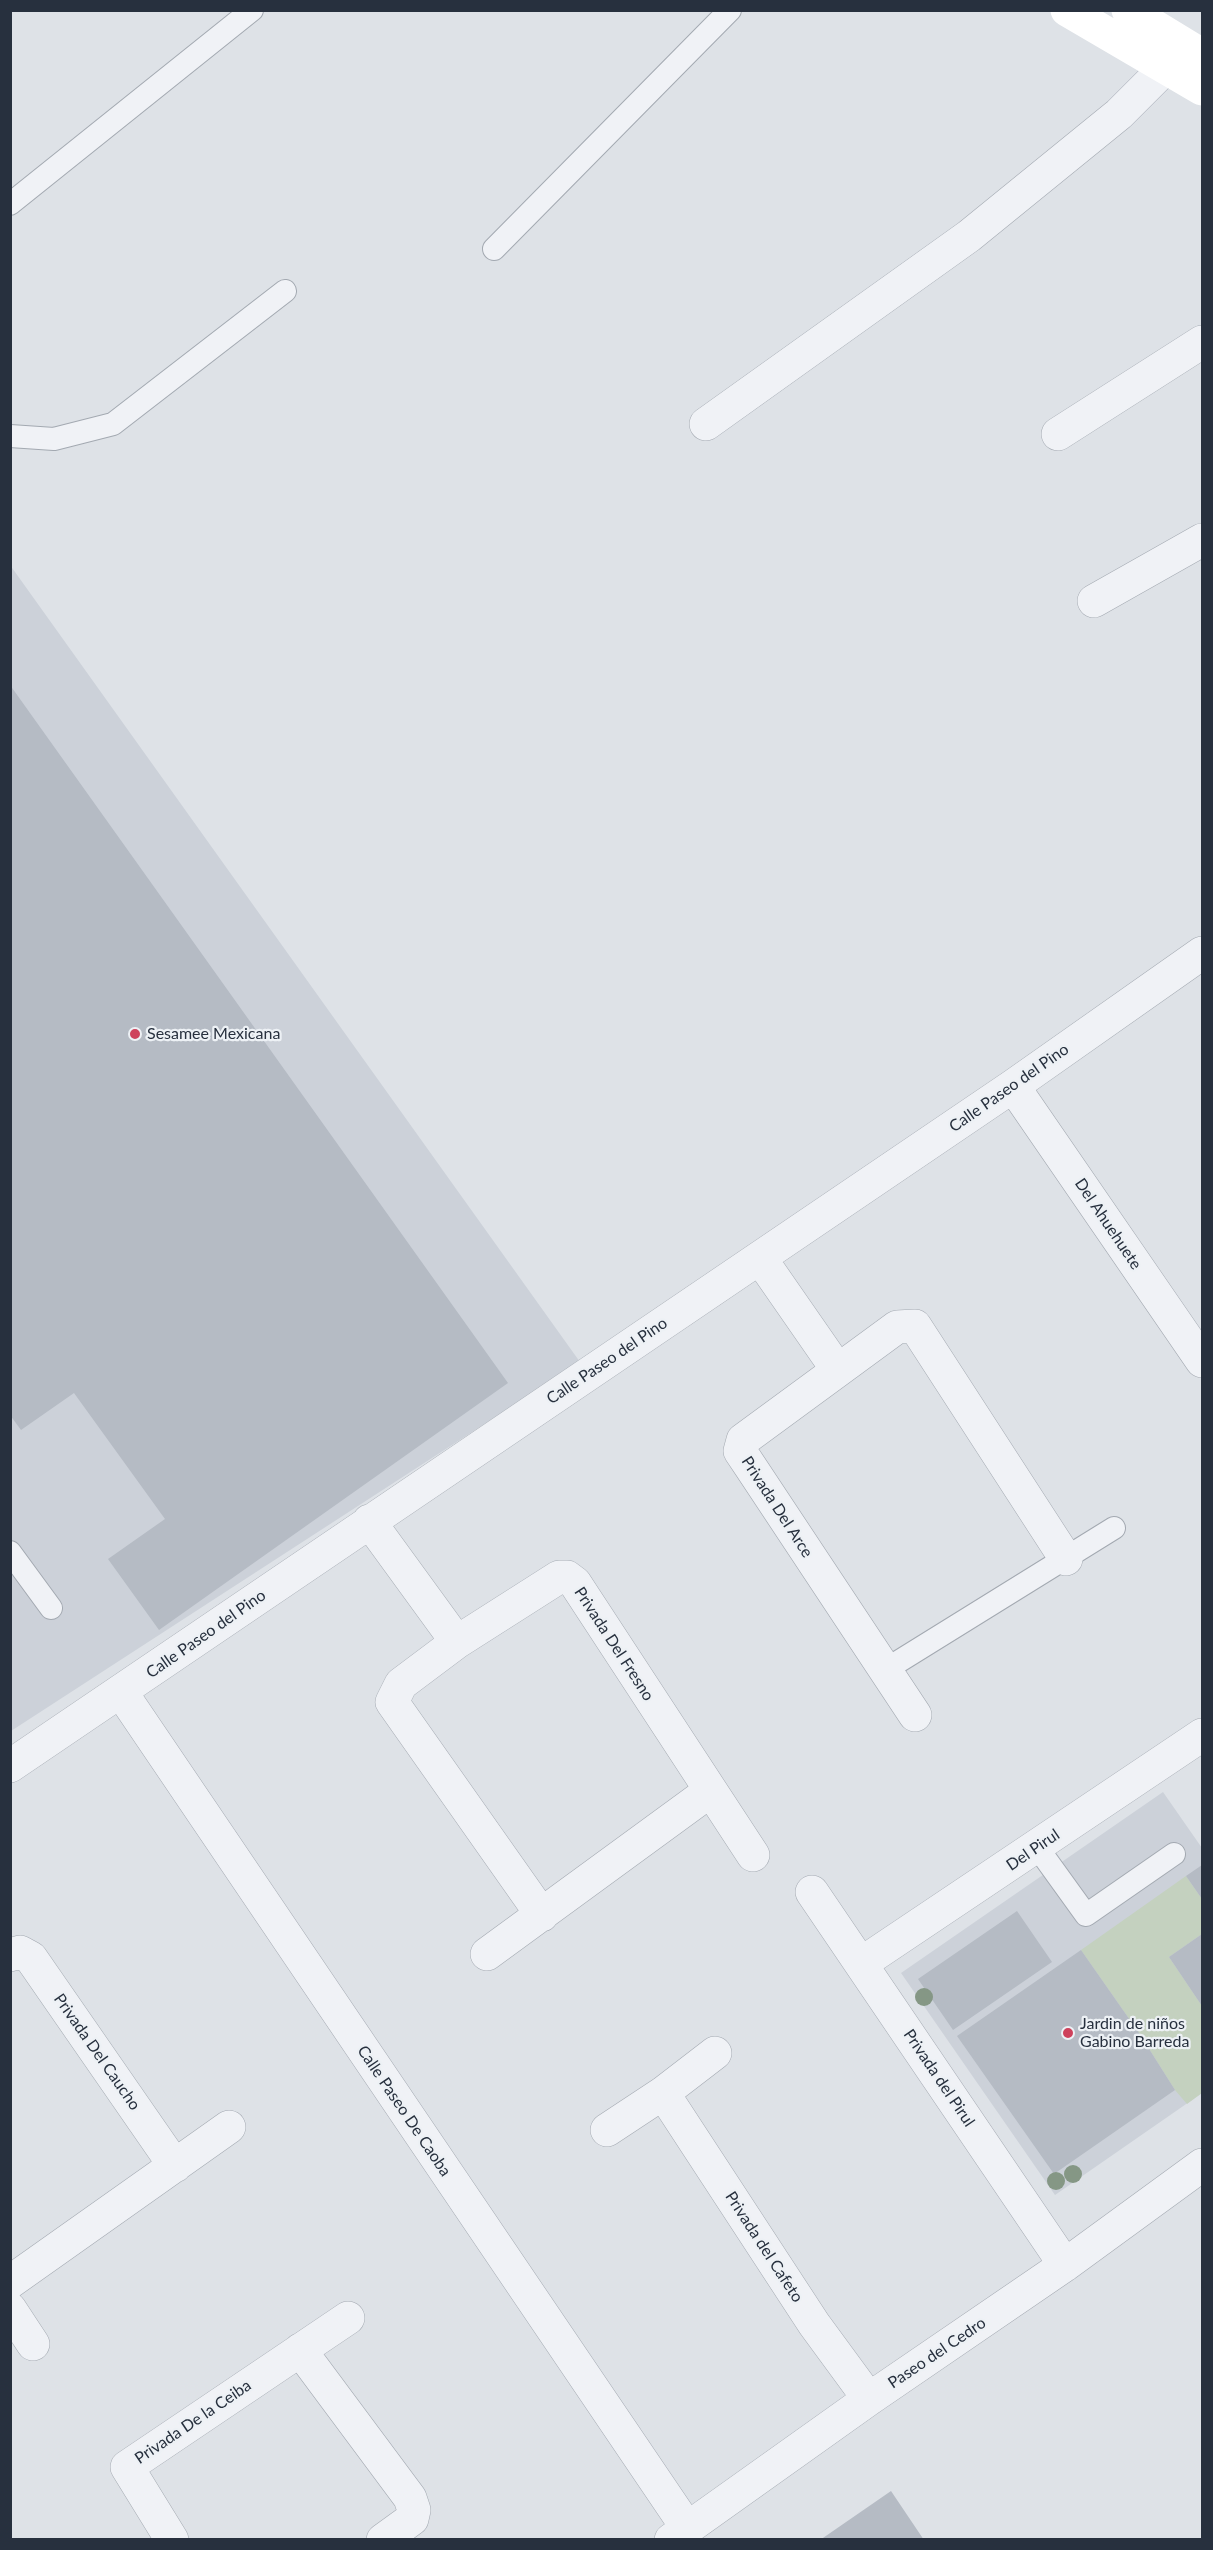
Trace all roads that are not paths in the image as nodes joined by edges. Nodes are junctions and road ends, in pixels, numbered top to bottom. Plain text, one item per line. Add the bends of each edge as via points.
1 (252, 10) edge
2 (730, 10) edge
3 (1067, 10) edge
4 (1128, 10) edge
5 (1203, 54) edge
6 (1166, 67) junction
7 (1203, 89) edge
8 (10, 204) edge
9 (494, 249) dead end
10 (285, 291) dead end
11 (1203, 342) edge
12 (706, 424) dead end
13 (1058, 434) dead end
14 (10, 436) edge
15 (1203, 540) edge
16 (1094, 601) dead end
17 (1203, 953) edge
18 (1013, 1086) junction
19 (760, 1258) junction
20 (1203, 1361) edge
21 (837, 1369) junction
22 (369, 1521) junction
23 (1114, 1528) dead end
24 (10, 1552) edge
25 (1066, 1559) junction
26 (51, 1608) dead end
27 (457, 1642) junction
28 (885, 1670) junction
29 (121, 1692) junction
30 (915, 1715) dead end
31 (1203, 1735) edge
32 (10, 1766) edge
33 (710, 1791) junction
34 (1037, 1847) junction
35 (1174, 1854) dead end
36 (753, 1856) dead end
37 (813, 1892) dead end
38 (542, 1915) junction
39 (486, 1954) dead end
40 (10, 1955) edge
41 (862, 1963) junction
42 (715, 2053) dead end
43 (663, 2093) junction
44 (229, 2127) dead end
45 (607, 2130) dead end
46 (1203, 2165) edge
47 (175, 2166) junction
48 (1065, 2265) junction
49 (10, 2282) edge
50 (10, 2309) edge
51 (348, 2318) dead end
52 (33, 2344) dead end
53 (300, 2350) junction
54 (869, 2399) junction
55 (680, 2534) edge
56 (172, 2540) edge
57 (383, 2540) edge

1 - 8 lane
2 - 9 lane
3 - 6 main road
4 - 5 main road
6 - 7 main road
6 - 12 street via 1119,114 969,236
10 - 14 lane via 113,424 54,439
11 - 13 street
15 - 16 street
17 - 18 street, Calle Paseo del Pino
18 - 19 street, Calle Paseo del Pino
18 - 20 street, Del Ahuehuete
19 - 21 street
19 - 22 street, Calle Paseo del Pino
21 - 25 street, Privada Del Arce via 897,1327 915,1326
21 - 28 street, Privada Del Arce via 743,1440 740,1451
22 - 27 street
22 - 29 street, Calle Paseo del Pino
23 - 25 lane
24 - 26 lane
25 - 28 lane
27 - 33 street, Privada Del Fresno via 552,1580 567,1577 575,1582
27 - 38 street, Privada Del Fresno via 401,1684 392,1702
28 - 30 street, Privada Del Arce
29 - 32 street, Calle Paseo del Pino
29 - 55 street, Calle Paseo De Caoba
31 - 34 street, Del Pirul
33 - 36 street, Privada Del Fresno
33 - 38 street
34 - 35 lane via 1086,1916
34 - 41 street, Del Pirul
37 - 41 street, Privada del Pirul
38 - 39 street
40 - 47 street, Privada Del Caucho via 20,1953 31,1958
41 - 48 street, Privada del Pirul
42 - 43 street
43 - 45 street
43 - 54 street, Privada del Cafeto via 814,2324
44 - 47 street
46 - 48 street, Paseo del Cedro
47 - 49 street
48 - 54 street, Paseo del Cedro
50 - 52 street
51 - 53 street, Privada De la Ceiba
53 - 56 street, Privada De la Ceiba via 127,2467
53 - 57 street via 410,2498 412,2519
54 - 55 street, Paseo del Cedro

